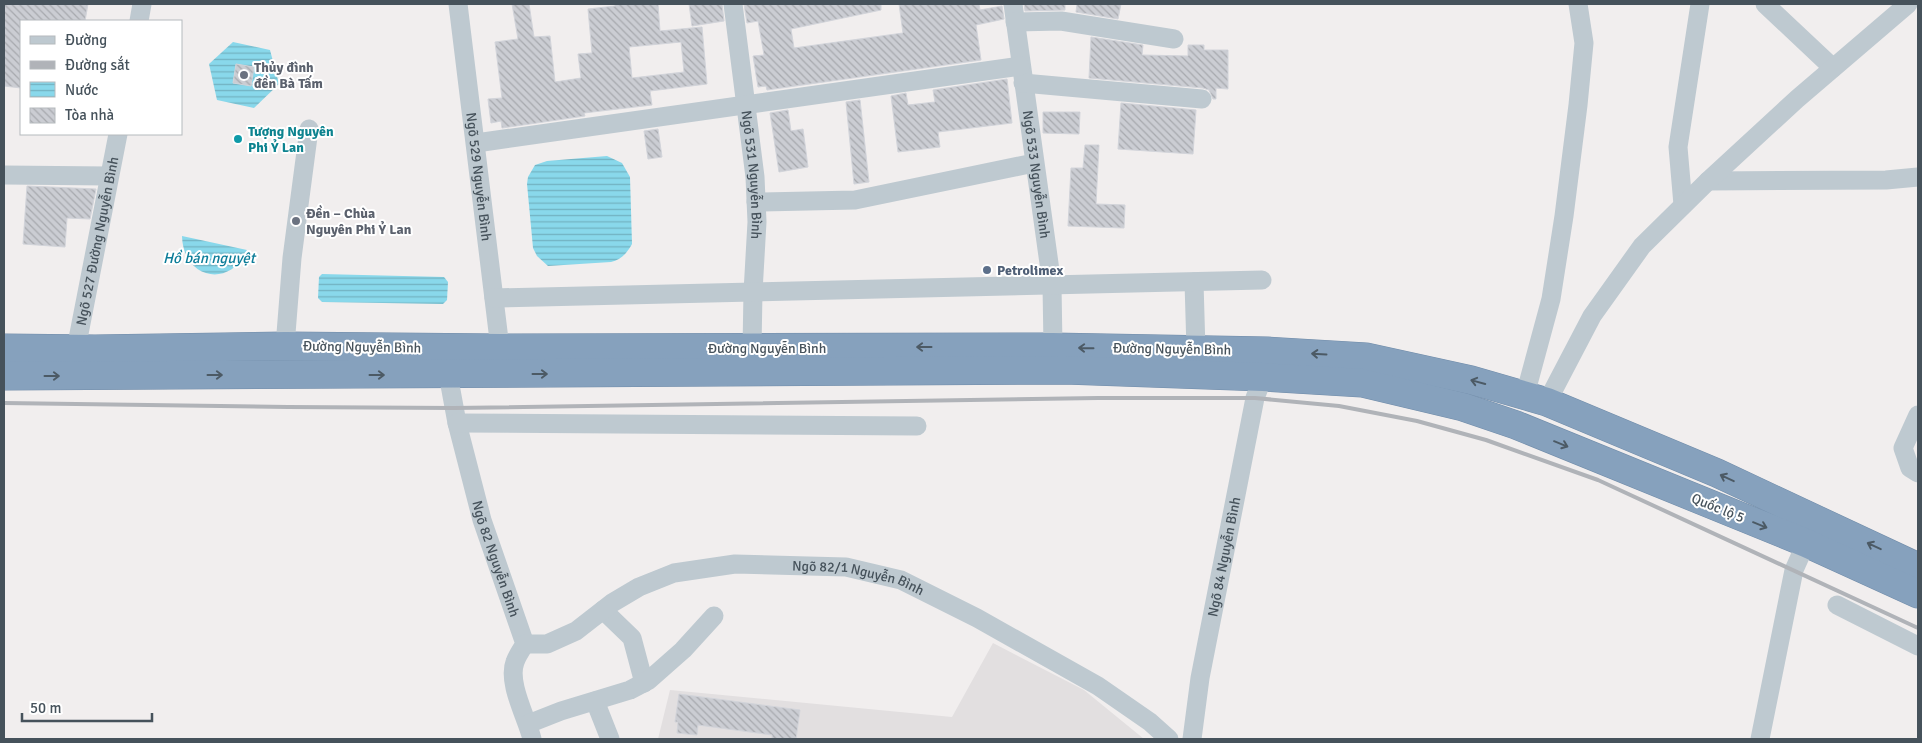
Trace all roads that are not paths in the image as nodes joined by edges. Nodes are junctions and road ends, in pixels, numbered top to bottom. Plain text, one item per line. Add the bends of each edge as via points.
1 (142, 4) edge
2 (458, 4) edge
3 (733, 4) edge
4 (1578, 4) edge
5 (1700, 4) edge
6 (1765, 4) edge
7 (1908, 4) edge
8 (1014, 13) edge
9 (139, 20) edge
10 (1174, 38) dead end
11 (1833, 68) junction
12 (1022, 74) junction
13 (1202, 98) dead end
14 (746, 104) junction
15 (309, 128) dead end
16 (118, 135) edge
17 (476, 142) junction
18 (1034, 163) junction
19 (4, 175) edge
20 (109, 176) junction
21 (1918, 177) edge
22 (1708, 182) junction
23 (756, 202) junction
24 (1684, 206) junction
25 (1262, 280) dead end
26 (1194, 282) junction
27 (1052, 285) junction
28 (753, 292) junction
29 (494, 298) junction
30 (285, 346) junction
31 (1053, 347) junction
32 (4, 348) edge
33 (500, 348) junction
34 (752, 348) junction
35 (76, 349) junction
36 (1196, 350) junction
37 (448, 374) junction
38 (4, 376) edge
39 (1263, 377) junction
40 (1536, 399) junction
41 (1918, 415) edge
42 (457, 423) junction
43 (1516, 425) joint
44 (917, 426) dead end
45 (1918, 473) edge
46 (1806, 544) junction
47 (1918, 567) edge
48 (1918, 594) edge
49 (1838, 605) dead end
50 (603, 610) junction
51 (714, 616) dead end
52 (524, 644) junction
53 (1918, 646) edge
54 (644, 683) junction
55 (596, 701) junction
56 (530, 732) edge
57 (610, 739) edge
58 (1169, 739) edge
59 (1192, 739) edge
60 (1760, 739) edge

1 - 9 street
2 - 17 street, Ngõ 529 Nguyễn Bình
3 - 14 street, Ngõ 531 Nguyễn Bình
4 - 40 street via 1584,43 1566,197
5 - 24 street via 1678,147
6 - 11 street
7 - 11 street
8 - 10 street
8 - 12 street, Ngõ 533 Nguyễn Bình
11 - 22 street
12 - 13 street
12 - 14 street
12 - 18 street, Ngõ 533 Nguyễn Bình
14 - 17 street
14 - 23 street, Ngõ 531 Nguyễn Bình
15 - 30 street via 291,266
16 - 20 street, Ngõ 527 Đường Nguyễn Bình
17 - 29 street, Ngõ 529 Nguyễn Bình
18 - 23 street via 855,200
18 - 27 street, Ngõ 533 Nguyễn Bình
19 - 20 street
20 - 35 street, Ngõ 527 Đường Nguyễn Bình
21 - 22 street
22 - 24 street
23 - 28 street, Ngõ 531 Nguyễn Bình
24 - 40 street via 1642,246
25 - 26 street
26 - 27 street
26 - 36 street
27 - 28 street
27 - 31 street, Ngõ 533 Nguyễn Bình
28 - 29 street
28 - 34 street, Ngõ 531 Nguyễn Bình
29 - 33 street, Ngõ 529 Nguyễn Bình
30 - 33 highway, Đường Nguyễn Bình
30 - 35 highway, Đường Nguyễn Bình
31 -> 34 highway, Đường Nguyễn Bình
36 -> 31 highway, Đường Nguyễn Bình
32 - 35 highway, Đường Nguyễn Bình
33 - 34 highway, Đường Nguyễn Bình
40 -> 36 highway, Đường Nguyễn Bình via 1366,356
38 -> 37 highway, Đường Nguyễn Bình
37 -> 39 highway, Đường Nguyễn Bình via 1065,370
37 - 42 street, Ngõ 82 Nguyễn Bình
39 - 43 highway, Đường Nguyễn Bình via 1362,383 1463,407
39 - 59 street, Ngõ 84 Nguyễn Bình via 1255,398 1202,668
47 -> 40 highway via 1717,473
41 - 45 street via 1903,448 1910,468
42 - 44 street
42 - 52 street, Ngõ 82 Nguyễn Bình via 482,520
43 -> 46 highway, Quốc lộ 5
46 - 48 highway, Quốc lộ 5
46 - 60 street via 1794,570
49 - 53 street
50 - 52 street, Ngõ 82/1 Nguyễn Bình via 576,631 547,644
50 - 54 street via 632,638
50 - 58 street, Ngõ 82/1 Nguyễn Bình via 639,587 674,573 735,564 846,567 901,580 978,618 1098,686
51 - 54 street via 684,650
52 - 56 street via 513,675
54 - 55 street
55 - 56 street via 562,711
55 - 57 street

